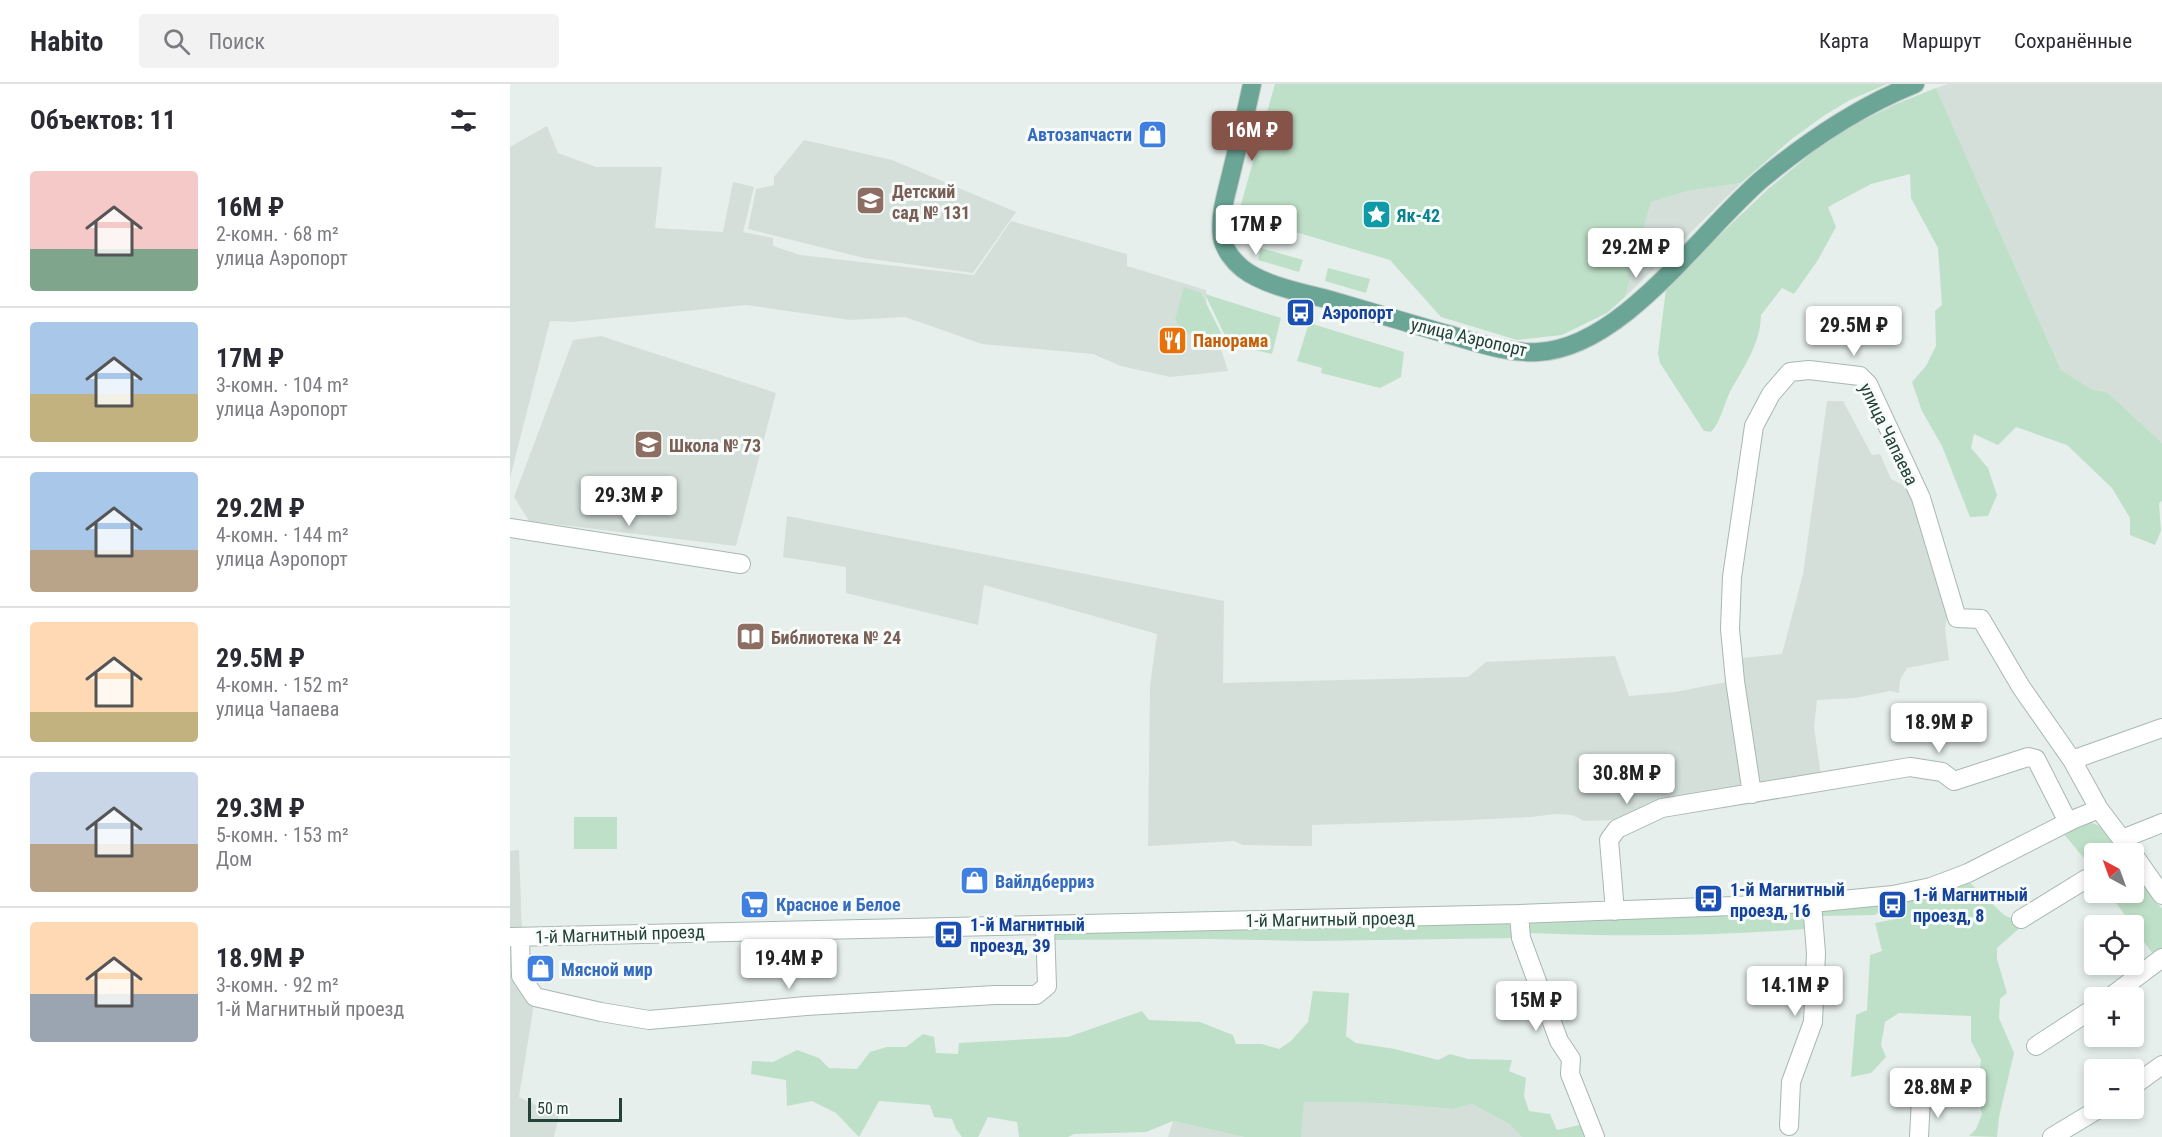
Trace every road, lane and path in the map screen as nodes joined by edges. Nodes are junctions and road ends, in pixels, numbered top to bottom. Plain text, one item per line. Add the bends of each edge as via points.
1 (1252, 84) edge
2 (1915, 84) edge
3 (510, 528) edge
4 (741, 564) dead end
5 (2162, 728) edge
6 (2072, 760) junction
7 (1752, 794) junction
8 (2099, 809) junction
9 (2068, 822) junction
10 (2162, 823) edge
11 (2125, 843) edge
12 (2140, 843) edge
13 (2144, 869) edge
14 (2084, 880) edge
15 (2162, 895) edge
16 (1812, 903) junction
17 (1615, 911) junction
18 (1519, 914) junction
19 (2021, 919) dead end
20 (1045, 925) junction
21 (515, 938) edge
22 (2162, 958) edge
23 (2124, 987) edge
24 (2084, 1015) edge
25 (2036, 1046) dead end
26 (2162, 1065) edge
27 (2144, 1078) edge
28 (1921, 1099) dead end
29 (2084, 1118) edge
30 (1789, 1126) dead end
31 (1595, 1137) edge
32 (1919, 1137) edge
33 (2052, 1137) edge

1 - 2 main road, улица Аэропорт via 1223,208 1222,240 1231,258 1257,278 1298,291 1469,340 1530,352 1564,348 1616,320 1761,180 1830,127
3 - 4 street
5 - 6 street
6 - 7 street, улица Чапаева via 2020,687 1981,619 1957,618 1921,498 1868,384 1860,376 1809,370 1790,372 1771,394 1754,426 1732,577 1730,629
6 - 8 street, улица Чапаева
7 - 9 street via 1910,767 1942,772 1954,781 2028,757 2036,759
7 - 17 street via 1662,808 1617,829 1609,840
8 - 9 street, 1-й Магнитный проезд
8 - 11 street, улица Чапаева
9 - 16 street, 1-й Магнитный проезд via 1968,873 1931,887
10 - 12 street
13 - 15 street, улица Чапаева
14 - 19 street
16 - 17 street, 1-й Магнитный проезд
16 - 30 street via 1816,953 1813,1022 1791,1082
17 - 18 street, 1-й Магнитный проезд
18 - 20 street, 1-й Магнитный проезд
18 - 31 street via 1521,938 1559,1041 1571,1059 1570,1074
20 - 21 street, 1-й Магнитный проезд
20 - 21 street, 1-й Магнитный проезд via 1047,986 1036,995 806,1006 649,1020 535,997 521,976
22 - 23 street
24 - 25 street
26 - 27 street
28 - 32 street
29 - 33 street

